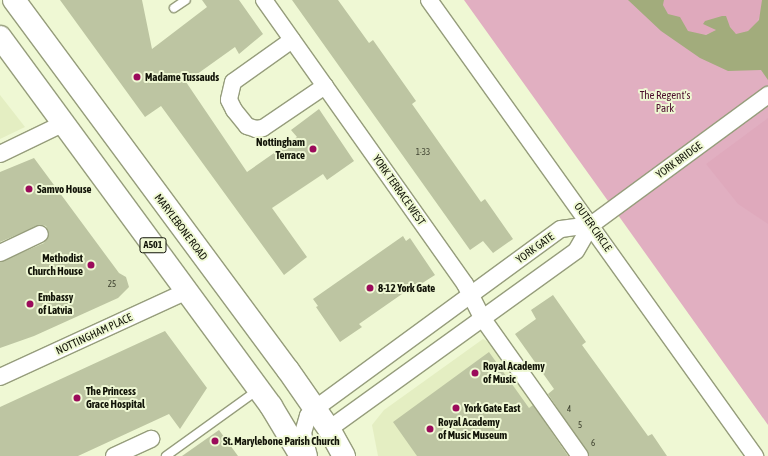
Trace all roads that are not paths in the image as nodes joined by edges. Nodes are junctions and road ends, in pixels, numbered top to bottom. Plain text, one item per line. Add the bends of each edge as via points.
1 (14, 0) edge
2 (186, 0) edge
3 (264, 0) edge
4 (429, 0) edge
5 (174, 8) dead end
6 (0, 37) edge
7 (292, 40) junction
8 (325, 86) junction
9 (765, 97) edge
10 (62, 124) junction
11 (0, 154) edge
12 (591, 225) junction
13 (40, 234) dead end
14 (0, 253) edge
15 (187, 291) junction
16 (473, 295) junction
17 (483, 319) junction
18 (0, 377) edge
19 (258, 390) junction
20 (316, 408) junction
21 (329, 429) junction
22 (151, 439) dead end
23 (114, 456) edge
24 (166, 456) edge
25 (301, 456) edge
26 (309, 456) edge
27 (344, 456) edge
28 (580, 456) edge
29 (755, 456) edge

1 - 20 highway, MARYLEBONE ROAD
2 - 5 lane
3 - 7 street, YORK TERRACE WEST
4 - 12 street, OUTER CIRCLE
6 - 10 highway, A501
7 - 8 street, YORK TERRACE WEST
7 - 8 street via 233,82 229,100 234,110 247,126 263,128
8 - 16 street, YORK TERRACE WEST
9 - 12 street, YORK BRIDGE
10 - 11 street
10 - 15 highway, A501
12 - 16 street, YORK GATE via 561,229
12 - 17 street via 576,251
12 - 29 street, OUTER CIRCLE
13 - 14 street
15 - 18 street, NOTTINGHAM PLACE
15 - 19 highway, A501
16 - 17 street, YORK TERRACE WEST
16 - 20 street, YORK GATE
17 - 21 street
17 - 28 street, YORK TERRACE WEST
19 - 24 lane
19 - 25 highway, A501 via 279,418
20 - 21 highway, MARYLEBONE ROAD
20 - 26 street, YORK GATE via 308,416 303,433
21 - 27 highway, MARYLEBONE ROAD
22 - 23 street

